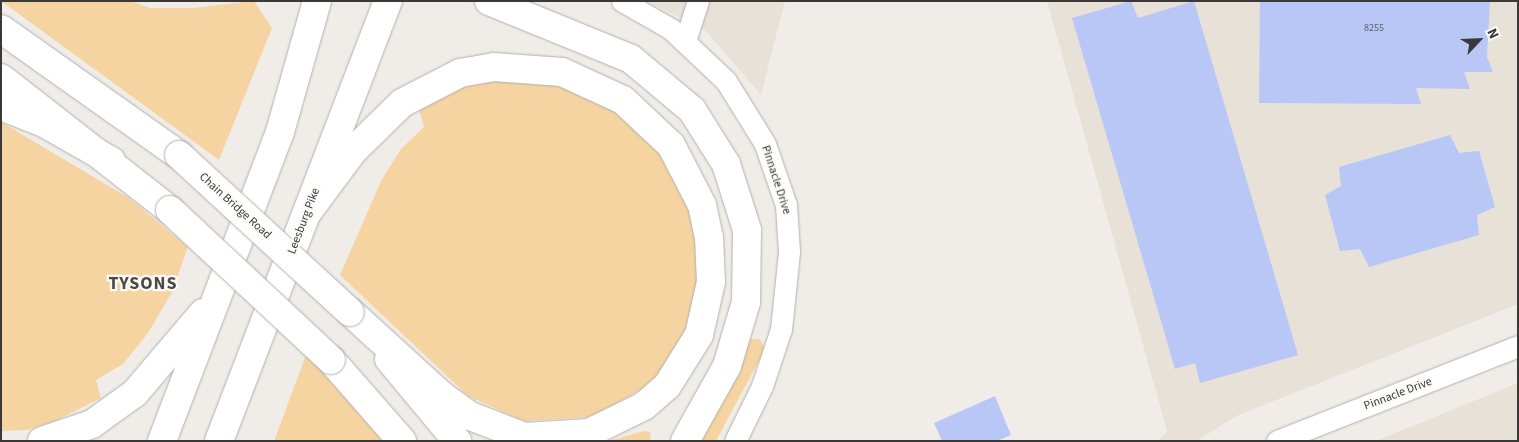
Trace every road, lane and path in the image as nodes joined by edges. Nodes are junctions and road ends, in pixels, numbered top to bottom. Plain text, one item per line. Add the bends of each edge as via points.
1 (317, 1) edge
2 (388, 1) edge
3 (489, 1) edge
4 (622, 1) edge
5 (698, 1) edge
6 (1, 28) edge
7 (685, 41) junction
8 (1, 78) edge
9 (1, 106) edge
10 (111, 160) junction
11 (307, 213) junction
12 (226, 281) junction
13 (350, 312) junction
14 (1518, 346) edge
15 (42, 441) edge
16 (162, 441) edge
17 (219, 441) edge
18 (402, 441) edge
19 (457, 441) edge
20 (685, 441) edge
21 (736, 441) edge
22 (1277, 441) edge

1 - 12 main road via 299,73
2 - 11 main road, Leesburg Pike
3 - 20 main road via 630,59 692,110 726,164 747,230 746,302 727,366
4 - 7 street, Pinnacle Drive
5 - 7 street
6 - 13 main road, Chain Bridge Road, bridge via 179,155
7 - 21 street, Pinnacle Drive via 726,81 748,112 767,148 789,225 788,290 781,329 762,386
8 - 10 main road
9 - 10 main road via 46,124
10 - 18 main road, bridge via 170,210 331,360
11 - 13 main road via 353,150 402,103 460,73 494,66 562,72 623,100 671,145 702,205 710,237 711,282 700,335 686,362 656,396 618,422 589,433 525,437 470,416 441,395
11 - 17 main road, Leesburg Pike
12 - 15 main road via 183,342 135,393 92,424
12 - 16 main road
13 - 19 main road, Chain Bridge Road
14 - 22 street, Pinnacle Drive

